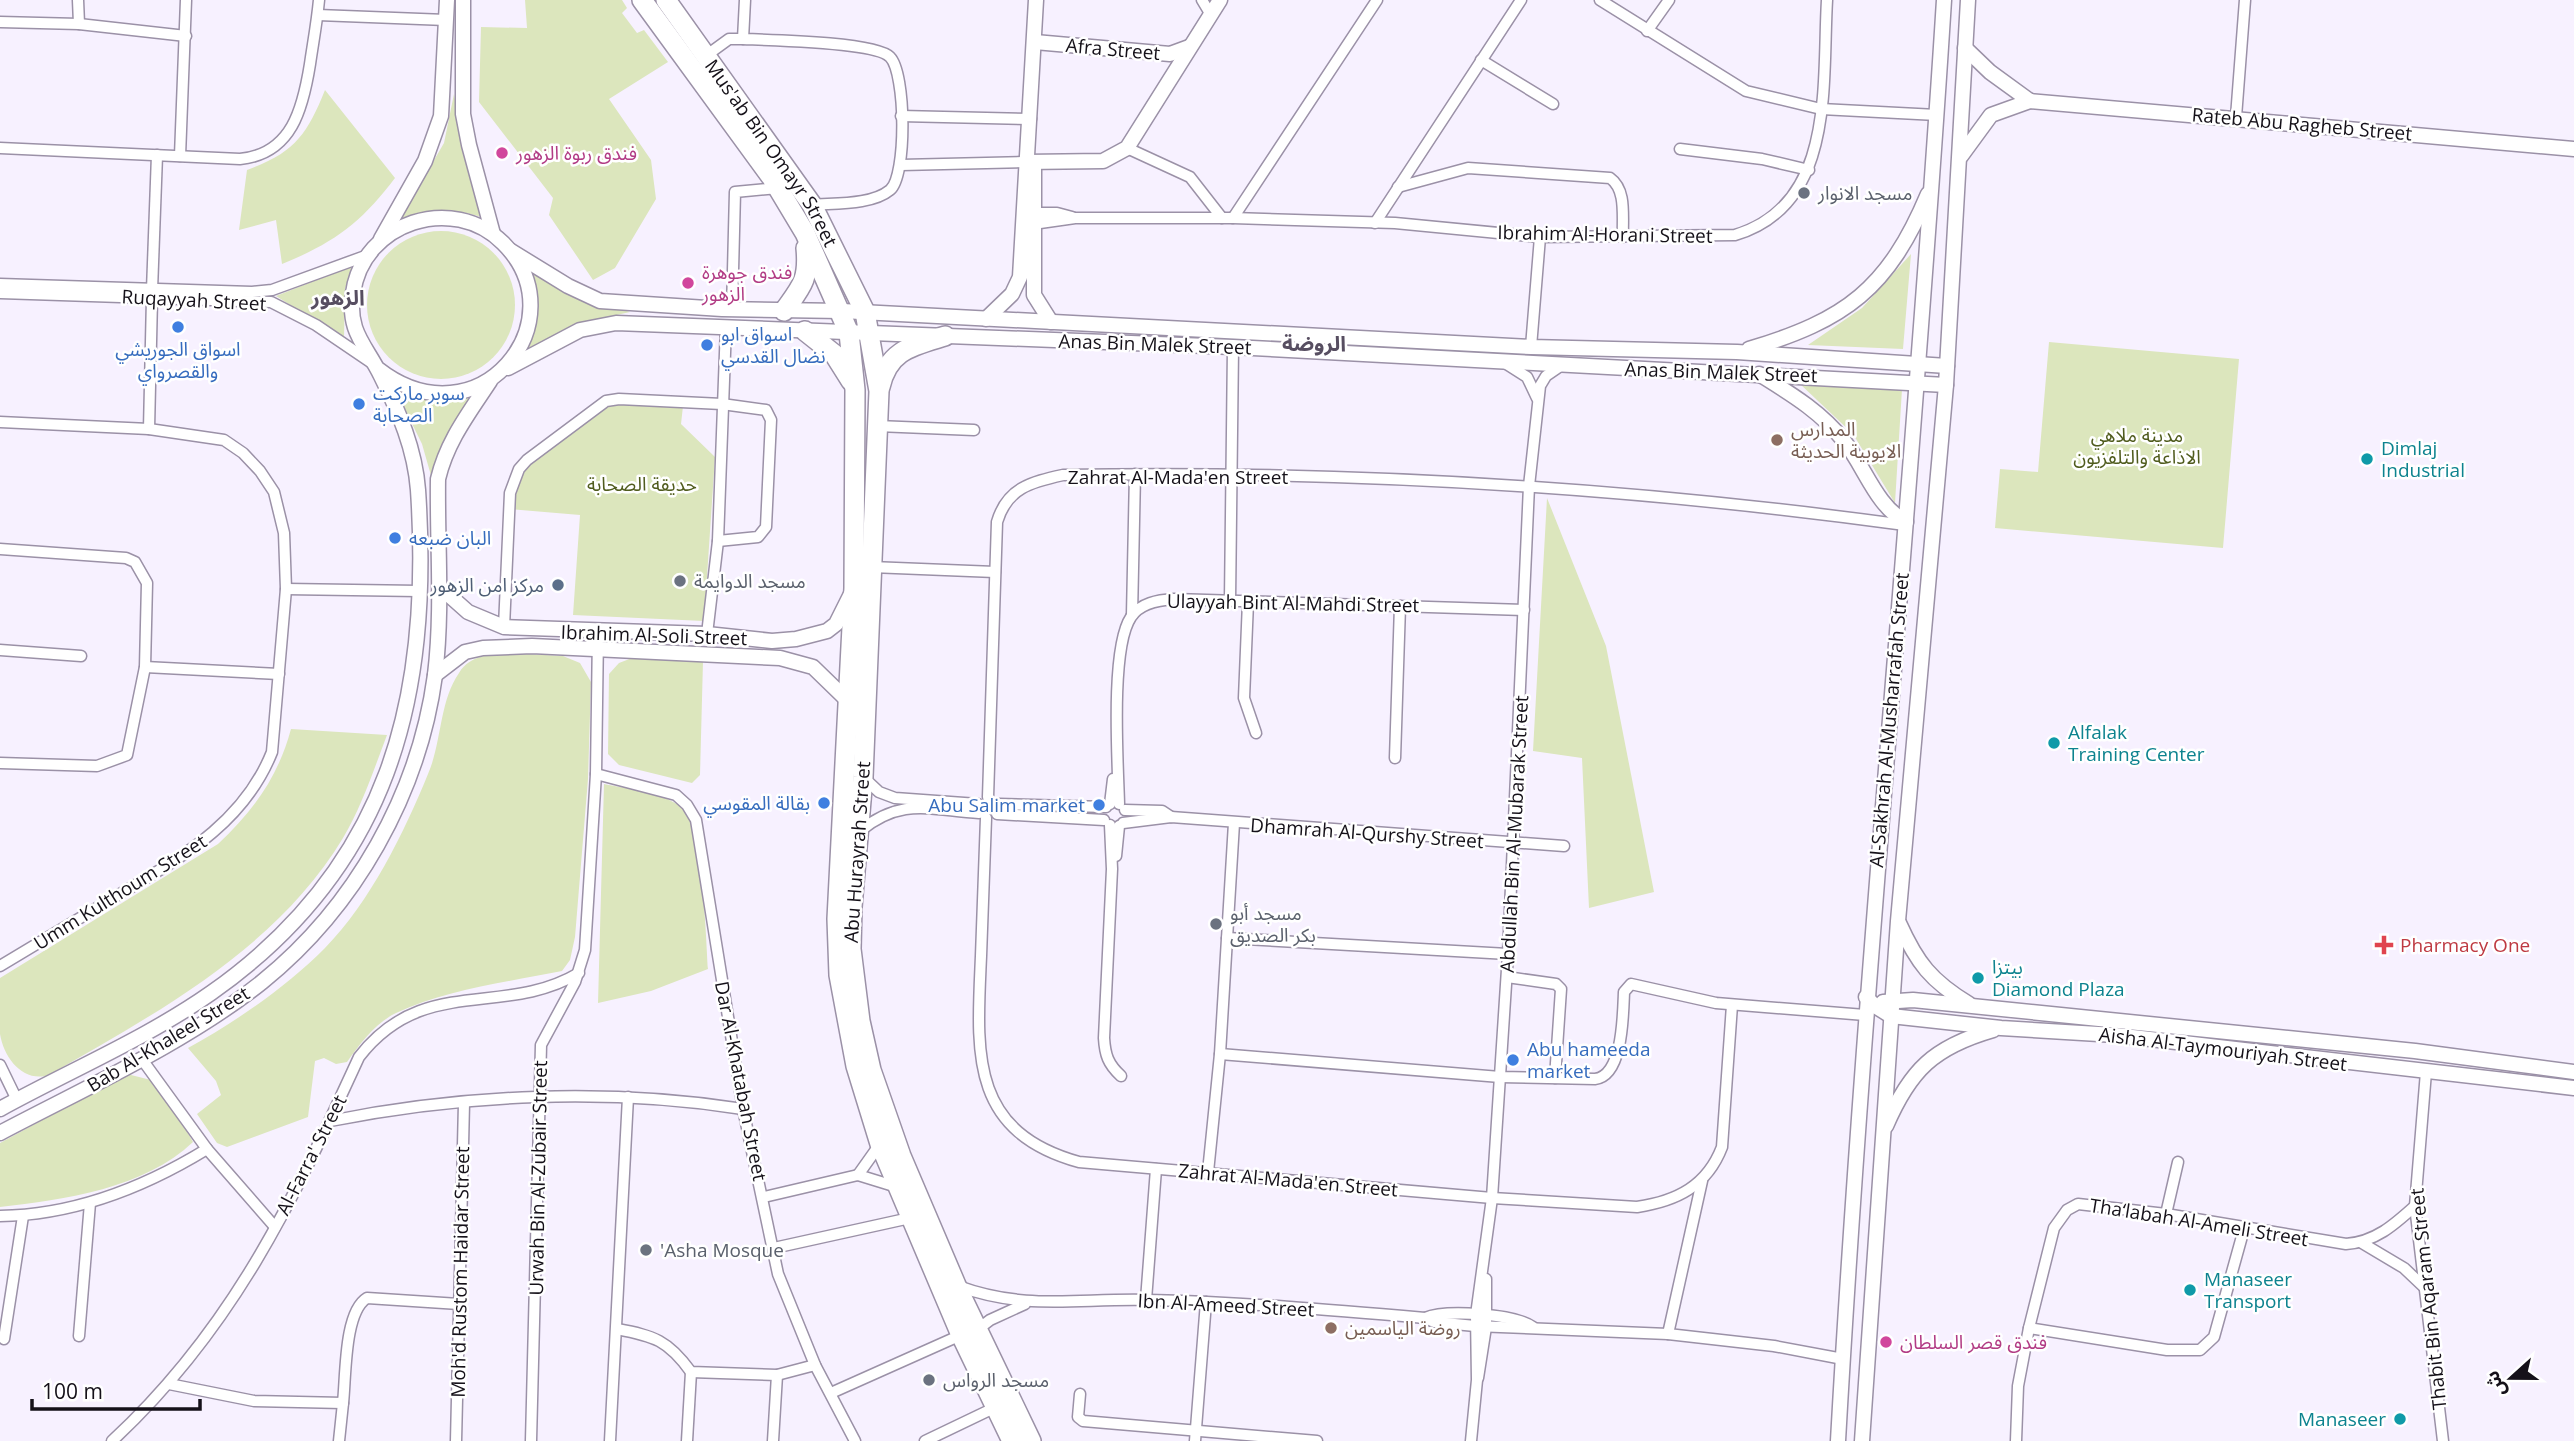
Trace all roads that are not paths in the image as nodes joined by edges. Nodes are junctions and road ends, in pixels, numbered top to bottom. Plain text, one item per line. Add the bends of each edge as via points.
1 (78, 0) edge
2 (186, 0) edge
3 (319, 0) edge
4 (447, 0) edge
5 (463, 0) edge
6 (642, 0) edge
7 (666, 0) edge
8 (745, 0) edge
9 (1036, 0) edge
10 (1202, 0) edge
11 (1220, 0) edge
12 (1377, 0) edge
13 (1521, 0) edge
14 (1600, 0) edge
15 (1668, 0) edge
16 (1827, 0) edge
17 (1944, 0) edge
18 (1968, 0) edge
19 (2245, 0) edge
20 (318, 15) junction
21 (1211, 15) junction
22 (446, 20) junction
23 (0, 22) edge
24 (79, 24) junction
25 (1647, 31) junction
26 (186, 36) junction
27 (743, 39) junction
28 (1035, 42) junction
29 (1189, 47) junction
30 (1965, 48) junction
31 (707, 55) junction
32 (1481, 60) junction
33 (2030, 101) junction
34 (1553, 104) dead end
35 (1821, 109) junction
36 (1937, 115) junction
37 (901, 116) junction
38 (2236, 117) junction
39 (1031, 119) junction
40 (0, 148) edge
41 (1127, 148) junction
42 (1680, 149) dead end
43 (2574, 149) edge
44 (157, 155) junction
45 (180, 156) junction
46 (1029, 159) junction
47 (1959, 159) junction
48 (901, 165) junction
49 (1809, 170) junction
50 (1933, 183) junction
51 (1398, 187) junction
52 (778, 188) junction
53 (812, 205) junction
54 (1228, 218) junction
55 (1029, 219) junction
56 (1375, 223) junction
57 (805, 233) junction
58 (493, 234) junction
59 (1540, 237) junction
60 (1623, 237) junction
61 (381, 240) junction
62 (510, 250) junction
63 (368, 255) junction
64 (0, 284) edge
65 (0, 293) edge
66 (152, 294) junction
67 (732, 310) junction
68 (842, 311) junction
69 (784, 312) junction
70 (865, 312) junction
71 (986, 319) junction
72 (1051, 322) junction
73 (726, 326) junction
74 (805, 331) junction
75 (859, 333) junction
76 (945, 336) junction
77 (1233, 346) junction
78 (1531, 347) junction
79 (1737, 352) junction
80 (1504, 362) junction
81 (1920, 364) junction
82 (1562, 365) junction
83 (375, 366) junction
84 (1947, 366) junction
85 (1758, 373) junction
86 (496, 376) junction
87 (1918, 382) junction
88 (1946, 385) junction
89 (855, 390) junction
90 (878, 391) junction
91 (1537, 398) junction
92 (722, 404) junction
93 (0, 422) edge
94 (877, 426) junction
95 (149, 429) junction
96 (974, 430) dead end
97 (1135, 474) junction
98 (1233, 475) junction
99 (1530, 486) junction
100 (1905, 524) junction
101 (718, 541) junction
102 (0, 549) edge
103 (871, 567) junction
104 (995, 572) junction
105 (441, 588) junction
106 (854, 588) junction
107 (286, 589) junction
108 (419, 591) junction
109 (1230, 600) junction
110 (1248, 601) junction
111 (1400, 606) junction
112 (1524, 610) junction
113 (1132, 615) junction
114 (504, 627) junction
115 (598, 633) junction
116 (707, 635) junction
117 (0, 650) edge
118 (598, 652) junction
119 (81, 656) dead end
120 (145, 667) junction
121 (279, 674) junction
122 (435, 675) junction
123 (847, 700) junction
124 (1256, 733) dead end
125 (1395, 758) dead end
126 (0, 763) edge
127 (596, 774) junction
128 (863, 777) junction
129 (1115, 806) junction
130 (988, 808) junction
131 (1171, 817) junction
132 (1114, 823) junction
133 (1234, 823) junction
134 (860, 831) junction
135 (1514, 844) junction
136 (1564, 846) dead end
137 (1898, 921) junction
138 (1227, 938) junction
139 (1508, 954) junction
140 (0, 966) edge
141 (579, 973) junction
142 (1507, 978) junction
143 (1892, 999) junction
144 (1732, 1005) junction
145 (1869, 1006) junction
146 (1973, 1006) junction
147 (1891, 1016) junction
148 (2001, 1028) junction
149 (1220, 1054) junction
150 (141, 1058) junction
151 (0, 1065) edge
152 (2426, 1072) junction
153 (2574, 1072) edge
154 (1121, 1076) dead end
155 (1500, 1077) junction
156 (1555, 1078) junction
157 (2574, 1088) edge
158 (539, 1097) junction
159 (628, 1097) junction
160 (17, 1100) junction
161 (464, 1103) junction
162 (0, 1109) edge
163 (743, 1109) junction
164 (330, 1121) junction
165 (0, 1133) edge
166 (1882, 1137) junction
167 (880, 1144) junction
168 (207, 1149) junction
169 (2178, 1162) dead end
170 (1156, 1169) junction
171 (1208, 1172) junction
172 (858, 1175) junction
173 (1702, 1181) junction
174 (897, 1187) junction
175 (764, 1197) junction
176 (1492, 1198) junction
177 (90, 1203) junction
178 (2415, 1206) junction
179 (2166, 1213) junction
180 (0, 1216) edge
181 (23, 1216) junction
182 (910, 1217) junction
183 (275, 1227) junction
184 (2244, 1228) junction
185 (2362, 1243) junction
186 (774, 1248) junction
187 (956, 1285) junction
188 (2423, 1286) junction
189 (1146, 1300) junction
190 (1206, 1302) junction
191 (1028, 1303) junction
192 (459, 1304) junction
193 (1481, 1321) junction
194 (2029, 1328) junction
195 (617, 1329) junction
196 (969, 1332) junction
197 (1668, 1334) junction
198 (79, 1336) dead end
199 (4, 1339) dead end
200 (1843, 1359) junction
201 (815, 1366) junction
202 (691, 1372) junction
203 (777, 1375) junction
204 (169, 1384) junction
205 (831, 1393) junction
206 (1080, 1394) dead end
207 (343, 1403) junction
208 (1004, 1410) junction
209 (1195, 1436) edge
210 (1021, 1439) edge
211 (112, 1441) edge
212 (339, 1441) edge
213 (456, 1441) edge
214 (531, 1441) edge
215 (610, 1441) edge
216 (687, 1441) edge
217 (773, 1441) edge
218 (855, 1441) edge
219 (925, 1441) edge
220 (1317, 1441) edge
221 (1471, 1441) edge
222 (1838, 1441) edge
223 (1862, 1441) edge
224 (2016, 1441) edge
225 (2444, 1441) edge

1 - 24 street
2 - 26 street
3 - 20 street
4 - 22 main road
5 - 58 main road via 463,114
6 - 52 highway, Mus'ab Bin Omayr Street
7 - 31 highway, Mus'ab Bin Omayr Street
8 - 27 street
9 - 28 main road
10 - 21 street
11 - 21 main road
12 - 54 street
13 - 32 street
14 - 25 street
15 - 25 street
16 - 35 street, Ibrahim Al-Horani Street
17 - 36 main road, Al-Sakhrah Al-Musharrafah Street
18 - 30 main road, Al-Sakhrah Al-Musharrafah Street
19 - 38 street
20 - 22 street
20 - 45 street via 303,106 286,136 251,158
21 - 29 main road
22 - 61 main road via 443,95 435,139
23 - 24 street
24 - 26 street
25 - 35 street via 1746,91
26 - 45 street
27 - 31 street via 729,40
27 - 37 street via 878,50 890,57 897,69
28 - 29 main road, Afra Street via 1170,54
28 - 39 main road
29 - 41 main road
30 - 33 main road
30 - 47 main road, Al-Sakhrah Al-Musharrafah Street
31 - 53 highway, Mus'ab Bin Omayr Street
32 - 34 street
32 - 51 street
33 - 38 main road, Rateb Abu Ragheb Street
33 - 47 main road, Rateb Abu Ragheb Street via 1988,118
35 - 36 street
35 - 49 street, Ibrahim Al-Horani Street
36 - 50 main road, Al-Sakhrah Al-Musharrafah Street
37 - 39 street
37 - 48 street
38 - 43 main road, Rateb Abu Ragheb Street
39 - 46 main road
40 - 44 street
41 - 46 main road via 1103,161
41 - 54 street via 1190,177
42 - 49 street
44 - 45 street
44 - 66 street
46 - 48 street
46 - 55 main road
47 - 84 main road, Al-Sakhrah Al-Musharrafah Street
48 - 53 street via 897,183 878,197
49 - 60 street, Ibrahim Al-Horani Street via 1792,199 1752,230 1715,237
50 - 79 main road via 1898,255 1853,303 1808,330
50 - 81 main road, Al-Sakhrah Al-Musharrafah Street
51 - 56 street
51 - 60 street via 1468,168 1610,178 1621,193
52 - 57 highway, Mus'ab Bin Omayr Street
52 - 67 street via 736,192
53 - 70 highway, Mus'ab Bin Omayr Street
54 - 55 street, Ibrahim Al-Horani Street
54 - 56 street, Ibrahim Al-Horani Street
55 - 71 main road via 1017,286
55 - 72 main road via 1034,295
56 - 59 street, Ibrahim Al-Horani Street
57 - 68 highway, Mus'ab Bin Omayr Street
57 - 69 highway via 808,270
58 - 61 main road via 471,222 445,217 400,226
58 - 62 main road
59 - 60 street, Ibrahim Al-Horani Street
59 - 78 street
61 - 63 main road
62 - 67 main road, Anas Bin Malek Street via 600,301
62 - 86 main road via 525,280 529,313 520,345
63 - 66 street, Ruqayyah Street via 272,290
63 - 83 main road via 358,272 352,309 358,338
64 - 66 street, Ruqayyah Street
65 - 66 street, Ruqayyah Street
66 - 83 street, Ruqayyah Street via 271,302 304,318
66 - 95 street
67 - 69 main road, Anas Bin Malek Street
68 - 69 main road, Anas Bin Malek Street
68 - 70 main road, Anas Bin Malek Street
68 - 75 highway, Abu Hurayrah Street
70 - 71 main road, Anas Bin Malek Street
70 - 75 highway, Abu Hurayrah Street
71 - 72 main road, Anas Bin Malek Street
72 - 78 main road, Anas Bin Malek Street
73 - 74 main road, Anas Bin Malek Street
73 - 86 main road, Anas Bin Malek Street via 597,325
73 - 92 street
74 - 75 main road, Anas Bin Malek Street
74 - 89 highway via 834,354
75 - 76 main road, Anas Bin Malek Street
75 - 89 highway, Abu Hurayrah Street
75 - 90 highway, Abu Hurayrah Street
76 - 77 main road, Anas Bin Malek Street
76 - 90 highway via 912,346 889,362
77 - 80 main road, Anas Bin Malek Street
77 - 98 street
78 - 79 main road, Anas Bin Malek Street
79 - 81 main road, Anas Bin Malek Street
80 - 82 main road, Anas Bin Malek Street
80 - 91 street via 1527,377
81 - 84 main road, Anas Bin Malek Street
81 - 87 main road, Al-Sakhrah Al-Musharrafah Street
82 - 85 main road, Anas Bin Malek Street
82 - 91 street, Abdullah Bin Al-Mubarak Street via 1546,376
83 - 86 main road via 394,382 432,395 463,392
83 - 108 main road, Bab Al-Khaleel Street via 398,411 415,467
84 - 88 main road, Al-Sakhrah Al-Musharrafah Street
85 - 87 main road, Anas Bin Malek Street
85 - 100 main road via 1818,413 1858,460 1883,503
86 - 105 main road, Bab Al-Khaleel Street via 455,434 440,471
87 - 88 main road, Anas Bin Malek Street
87 - 100 main road, Al-Sakhrah Al-Musharrafah Street
88 - 137 main road, Al-Sakhrah Al-Musharrafah Street
89 - 106 highway, Abu Hurayrah Street
90 - 94 highway, Abu Hurayrah Street
91 - 99 street, Abdullah Bin Al-Mubarak Street
92 - 101 street
92 - 101 street via 763,408 771,420 766,527 758,537
92 - 114 street via 606,401 519,469 510,493
93 - 95 street, Umm Kulthoum Street
94 - 96 street
94 - 103 highway, Abu Hurayrah Street
95 - 107 street, Umm Kulthoum Street via 223,440 260,471 281,510
97 - 98 street, Zahrat Al-Mada'en Street
97 - 104 street, Zahrat Al-Mada'en Street via 1063,475 1016,490 997,522
97 - 113 street
98 - 99 street, Zahrat Al-Mada'en Street
98 - 109 street
99 - 100 street, Zahrat Al-Mada'en Street
99 - 112 street, Abdullah Bin Al-Mubarak Street
100 - 145 main road, Al-Sakhrah Al-Musharrafah Street
101 - 116 street
102 - 120 street via 95,554 135,562 147,583
103 - 104 street
103 - 128 highway, Abu Hurayrah Street
104 - 130 street, Zahrat Al-Mada'en Street
105 - 114 main road, Ibrahim Al-Soli Street via 468,612
105 - 122 main road, Bab Al-Khaleel Street
106 - 116 main road, Ibrahim Al-Soli Street via 836,624 816,636 772,641
106 - 123 highway, Abu Hurayrah Street
107 - 108 street
107 - 121 street, Umm Kulthoum Street
108 - 160 main road, Bab Al-Khaleel Street via 411,682 389,772 351,850 328,885 274,943 211,993
109 - 110 street, Ulayyah Bint Al-Mahdi Street
109 - 113 street, Ulayyah Bint Al-Mahdi Street via 1158,600
110 - 111 street, Ulayyah Bint Al-Mahdi Street
110 - 124 street via 1244,698
111 - 112 street, Ulayyah Bint Al-Mahdi Street
111 - 125 street
112 - 135 street, Abdullah Bin Al-Mubarak Street
113 - 129 street via 1120,658
114 - 115 main road, Ibrahim Al-Soli Street
115 - 116 main road, Ibrahim Al-Soli Street
115 - 118 street, Urwah Bin Al-Zubair Street
117 - 119 street
118 - 122 main road, Ibrahim Al-Soli Street via 532,646 483,648 465,652
118 - 123 main road, Ibrahim Al-Soli Street via 798,662 824,675
118 - 127 street, Urwah Bin Al-Zubair Street
120 - 121 street
120 - 126 street via 127,755 97,766
121 - 140 street, Umm Kulthoum Street via 272,752 262,776 222,826 195,849
122 - 150 main road, Bab Al-Khaleel Street via 408,781 391,821 369,860 313,936 260,984
123 - 167 highway, Abu Hurayrah Street via 837,919 839,975 856,1066
127 - 141 street, Urwah Bin Al-Zubair Street via 589,922
127 - 163 street, Dar Al-Khatabah Street via 677,795 696,820
128 - 130 street, Dhamrah Al-Qurshy Street via 879,792 895,798
128 - 134 highway, Abu Hurayrah Street
129 - 130 street, Dhamrah Al-Qurshy Street
129 - 131 street, Dhamrah Al-Qurshy Street via 1162,811
129 - 132 street
129 - 132 street
130 - 132 street, Dhamrah Al-Qurshy Street
130 - 134 street, Dhamrah Al-Qurshy Street via 893,809
130 - 170 street, Zahrat Al-Mada'en Street via 978,1026 980,1066 992,1096 1026,1140 1051,1154 1079,1162
131 - 132 street, Dhamrah Al-Qurshy Street
131 - 133 street, Dhamrah Al-Qurshy Street
132 - 154 street via 1104,1038 1105,1054
133 - 135 street, Dhamrah Al-Qurshy Street
133 - 138 street
134 - 187 highway, Abu Hurayrah Street via 850,949 860,1021 886,1116
135 - 136 street, Dhamrah Al-Qurshy Street
135 - 139 street, Abdullah Bin Al-Mubarak Street
137 - 143 main road, Al-Sakhrah Al-Musharrafah Street
137 - 146 main road via 1923,969
138 - 139 street
138 - 149 street
139 - 142 street, Abdullah Bin Al-Mubarak Street
141 - 158 street, Urwah Bin Al-Zubair Street via 543,1039
141 - 164 street, Al-Farra' Street via 547,987 434,1004 403,1016 380,1032 359,1057
142 - 155 street, Abdullah Bin Al-Mubarak Street
142 - 156 street via 1556,984 1561,989
143 - 145 main road, Aisha Al-Taymouriyah Street
143 - 146 main road, Aisha Al-Taymouriyah Street
143 - 147 main road, Al-Sakhrah Al-Musharrafah Street
144 - 145 street
144 - 156 street via 1631,984 1624,992 1612,1071 1602,1079
144 - 173 street, Zahrat Al-Mada'en Street via 1725,1130 1715,1165
145 - 147 main road, Aisha Al-Taymouriyah Street
145 - 200 main road, Al-Sakhrah Al-Musharrafah Street
146 - 153 main road, Aisha Al-Taymouriyah Street via 2388,1048
147 - 148 main road, Aisha Al-Taymouriyah Street
147 - 166 main road, Al-Sakhrah Al-Musharrafah Street
148 - 152 main road, Aisha Al-Taymouriyah Street via 2115,1035
148 - 166 main road via 1951,1046 1917,1070
149 - 155 street
149 - 171 street
150 - 165 main road, Bab Al-Khaleel Street
150 - 168 street
151 - 160 street
152 - 157 main road, Aisha Al-Taymouriyah Street
152 - 178 street, Thabit Bin Aqaram Street
155 - 156 street
155 - 176 street, Abdullah Bin Al-Mubarak Street
158 - 159 street
158 - 161 street
158 - 214 street, Urwah Bin Al-Zubair Street
159 - 163 street
159 - 195 street
160 - 162 main road, Bab Al-Khaleel Street
161 - 164 street
161 - 192 street, Moh'd Rustom Haidar Street
163 - 175 street, Dar Al-Khatabah Street
164 - 183 street, Al-Farra' Street
166 - 223 main road, Al-Sakhrah Al-Musharrafah Street
167 - 172 street
167 - 174 highway, Abu Hurayrah Street
168 - 177 street via 163,1174
168 - 183 street
169 - 179 street
170 - 171 street, Zahrat Al-Mada'en Street
170 - 189 street
171 - 176 street, Zahrat Al-Mada'en Street
172 - 174 street
172 - 175 street
173 - 176 street, Zahrat Al-Mada'en Street via 1675,1199 1637,1207
173 - 197 street
174 - 182 highway, Abu Hurayrah Street
175 - 186 street, Dar Al-Khatabah Street
176 - 193 street, Abdullah Bin Al-Mubarak Street
177 - 181 street
177 - 198 street
178 - 185 street via 2389,1229
178 - 188 street, Thabit Bin Aqaram Street
179 - 184 street, Tha‘labah Al-Ameli Street
179 - 194 street, Tha‘labah Al-Ameli Street via 2089,1203 2067,1210 2054,1228
180 - 181 street
181 - 199 street
182 - 186 street
182 - 196 highway, Abu Hurayrah Street
183 - 204 street, Al-Farra' Street via 225,1314
184 - 185 street, Tha‘labah Al-Ameli Street via 2322,1242
184 - 194 street via 2214,1337 2200,1349 2166,1350
185 - 188 street, Tha‘labah Al-Ameli Street via 2404,1268
186 - 201 street, Dar Al-Khatabah Street via 785,1298
187 - 191 street, Ibn Al-Ameed Street via 996,1299
187 - 196 highway, Abu Hurayrah Street
188 - 225 street, Thabit Bin Aqaram Street
189 - 190 street, Ibn Al-Ameed Street
189 - 191 street, Ibn Al-Ameed Street
190 - 193 street, Ibn Al-Ameed Street via 1425,1318 1434,1314
190 - 209 street
191 - 196 street, Ibn Al-Ameed Street
192 - 207 street via 367,1298 360,1302 352,1316
192 - 213 street, Moh'd Rustom Haidar Street
193 - 197 street, Ibn Al-Ameed Street via 1523,1320 1533,1327
193 - 221 street, Abdullah Bin Al-Mubarak Street
194 - 224 street, Tha‘labah Al-Ameli Street via 2018,1387
195 - 202 street via 669,1345
195 - 215 street
196 - 205 street, Ibn Al-Ameed Street
196 - 208 highway, Abu Hurayrah Street
197 - 200 street, Ibn Al-Ameed Street
200 - 222 main road, Al-Sakhrah Al-Musharrafah Street
201 - 203 street
201 - 205 street, Dar Al-Khatabah Street
202 - 203 street
202 - 216 street
203 - 217 street
204 - 207 street via 254,1401
204 - 211 street, Al-Farra' Street
205 - 218 street, Dar Al-Khatabah Street
206 - 209 street via 1080,1420
207 - 212 street
208 - 210 highway, Abu Hurayrah Street
208 - 219 street
209 - 220 street

